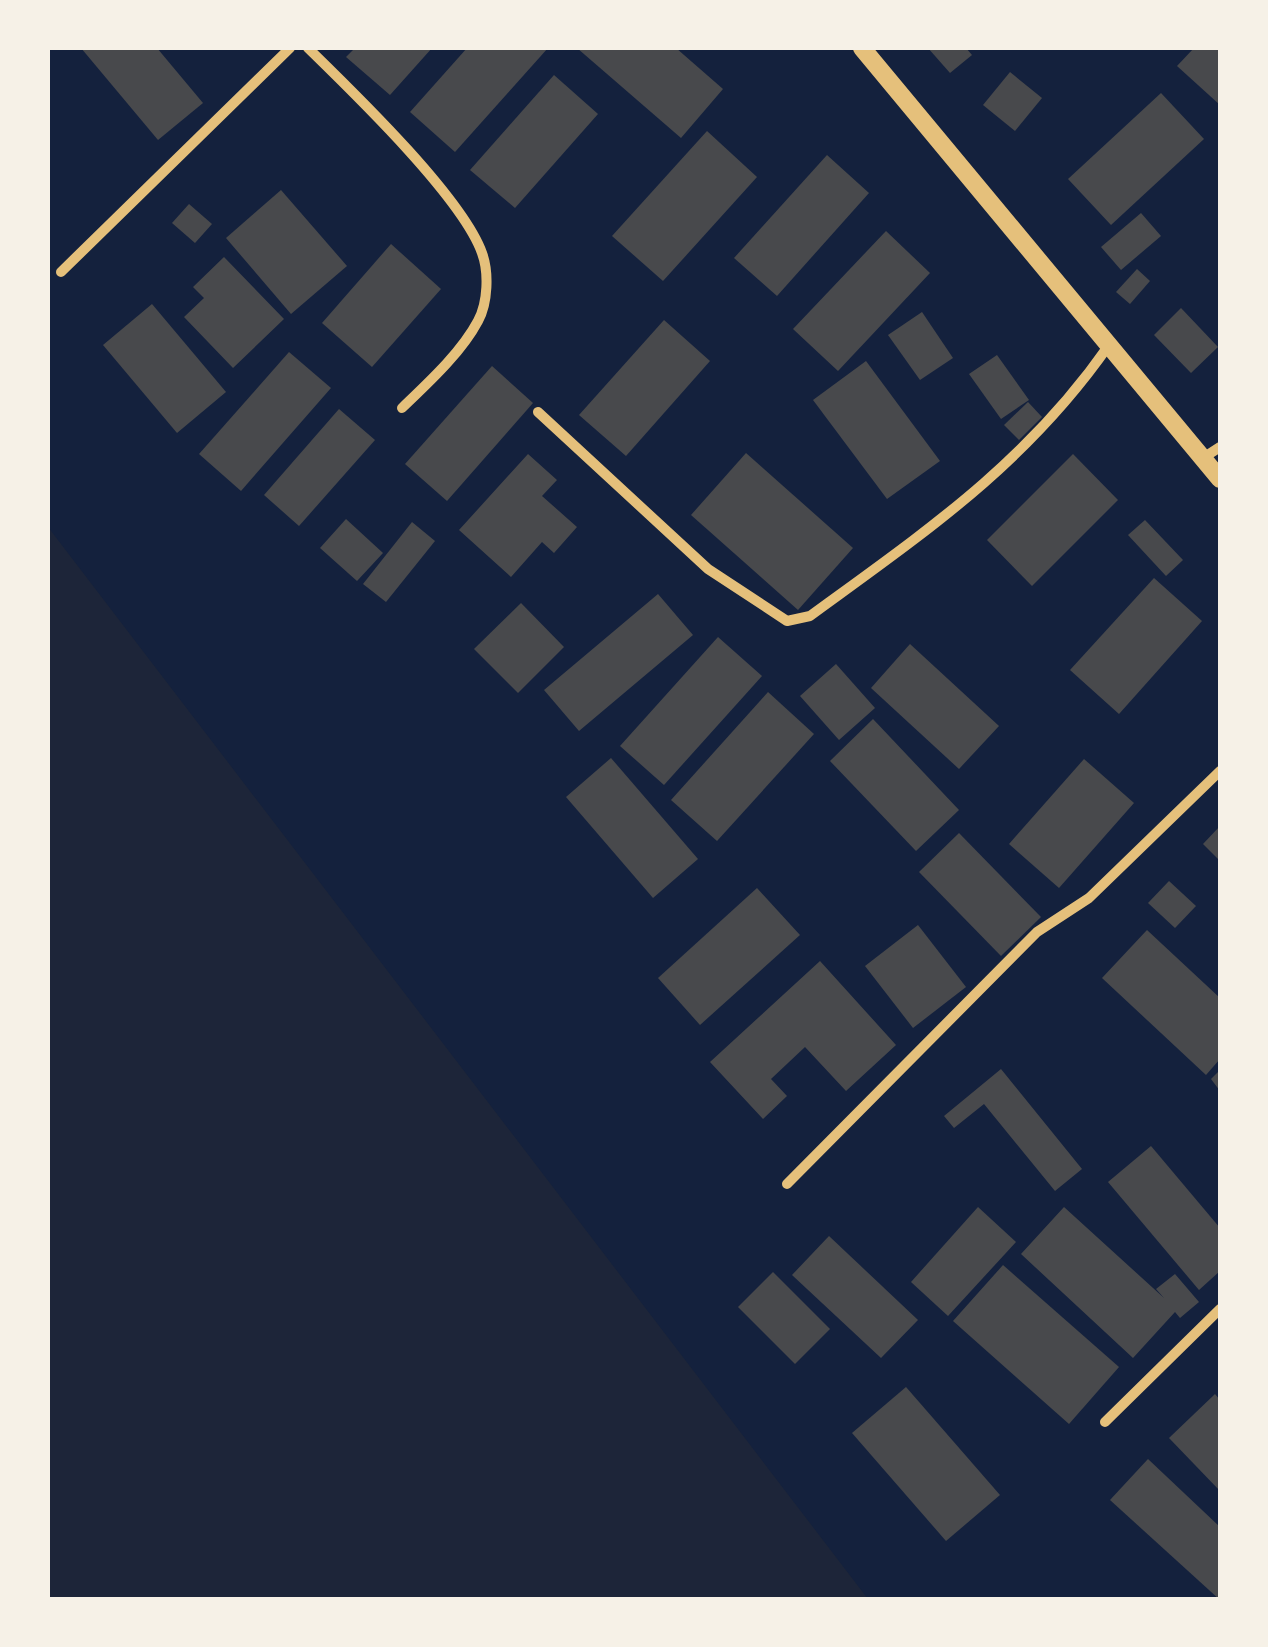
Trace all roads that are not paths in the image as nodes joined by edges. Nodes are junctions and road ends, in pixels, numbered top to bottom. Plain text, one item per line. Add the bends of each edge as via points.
1 (290, 48) edge
2 (308, 48) edge
3 (862, 48) edge
4 (61, 272) dead end
5 (1108, 345) junction
6 (402, 408) dead end
7 (538, 412) dead end
8 (1220, 447) edge
9 (1203, 458) junction
10 (1220, 480) edge
11 (1220, 771) edge
12 (787, 1184) dead end
13 (1220, 1309) edge
14 (1105, 1422) dead end

1 - 4 street
2 - 6 street via 430,179 482,254 487,281 480,319
3 - 5 street
5 - 7 street via 1069,403 964,504 810,616 787,621 708,570
5 - 9 street
8 - 9 street
9 - 10 street
11 - 12 street via 1089,898 1037,932
13 - 14 street

